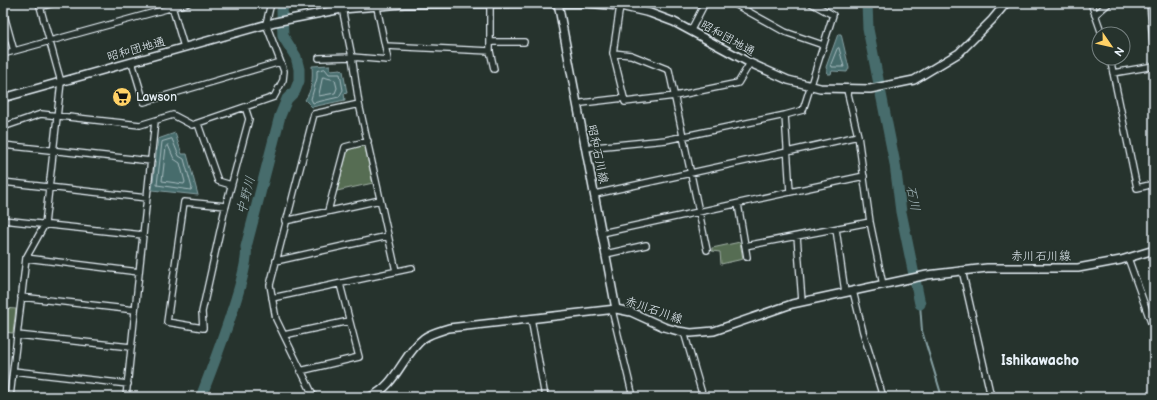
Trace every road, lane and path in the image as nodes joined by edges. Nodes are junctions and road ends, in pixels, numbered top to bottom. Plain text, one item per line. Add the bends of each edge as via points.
1 (54, 3) edge
2 (188, 3) edge
3 (271, 3) edge
4 (490, 3) edge
5 (558, 3) edge
6 (705, 3) edge
7 (732, 3) edge
8 (811, 3) edge
9 (1006, 3) edge
10 (1091, 3) edge
11 (1109, 3) edge
12 (1150, 3) edge
13 (377, 4) edge
14 (39, 5) edge
15 (172, 5) edge
16 (341, 6) edge
17 (620, 6) junction
18 (3, 11) edge
19 (1095, 15) junction
20 (266, 24) junction
21 (1099, 26) edge
22 (691, 30) junction
23 (49, 41) junction
24 (490, 42) junction
25 (524, 42) dead end
26 (822, 45) junction
27 (1154, 45) edge
28 (385, 46) junction
29 (184, 47) junction
30 (14, 51) junction
31 (490, 51) junction
32 (613, 53) junction
33 (3, 54) edge
34 (352, 57) junction
35 (319, 58) dead end
36 (132, 62) junction
37 (280, 62) junction
38 (750, 63) junction
39 (1112, 66) edge
40 (1154, 66) edge
41 (494, 69) dead end
42 (1113, 73) junction
43 (61, 82) junction
44 (809, 86) junction
45 (847, 90) junction
46 (675, 96) junction
47 (3, 98) edge
48 (624, 98) junction
49 (582, 103) dead end
50 (360, 104) junction
51 (246, 107) junction
52 (785, 115) junction
53 (58, 116) junction
54 (155, 121) junction
55 (198, 124) junction
56 (3, 127) edge
57 (684, 136) junction
58 (858, 136) junction
59 (368, 141) junction
60 (3, 145) edge
61 (585, 148) junction
62 (54, 150) junction
63 (787, 152) junction
64 (151, 161) junction
65 (691, 174) junction
66 (864, 176) junction
67 (3, 182) edge
68 (1154, 184) edge
69 (231, 185) junction
70 (49, 187) junction
71 (790, 192) junction
72 (595, 194) junction
73 (147, 198) junction
74 (380, 200) junction
75 (738, 204) junction
76 (226, 206) junction
77 (328, 211) junction
78 (700, 212) junction
79 (3, 220) edge
80 (285, 221) junction
81 (870, 222) junction
82 (46, 224) junction
83 (836, 229) junction
84 (602, 233) junction
85 (143, 235) junction
86 (388, 236) junction
87 (797, 236) junction
88 (646, 245) dead end
89 (745, 246) junction
90 (707, 250) dead end
91 (1154, 250) edge
92 (606, 254) junction
93 (747, 257) dead end
94 (26, 258) junction
95 (1128, 258) junction
96 (276, 260) junction
97 (412, 268) dead end
98 (962, 270) junction
99 (396, 271) junction
100 (139, 272) junction
101 (340, 284) junction
102 (883, 285) junction
103 (853, 291) junction
104 (845, 292) junction
105 (21, 298) junction
106 (272, 298) junction
107 (802, 301) junction
108 (614, 309) junction
109 (135, 310) junction
110 (531, 318) junction
111 (349, 321) junction
112 (1154, 331) edge
113 (684, 332) junction
114 (17, 335) junction
115 (284, 335) junction
116 (131, 347) junction
117 (300, 370) junction
118 (13, 371) junction
119 (128, 384) junction
120 (10, 397) edge
121 (126, 397) edge
122 (314, 397) edge
123 (370, 397) edge
124 (545, 397) edge
125 (633, 397) edge
126 (703, 397) edge
127 (883, 397) edge
128 (991, 397) edge

1 - 14 street
2 - 15 street
3 - 20 street
4 - 5 street, 昭和団地通
4 - 13 street, 昭和団地通
4 - 24 street
5 - 17 street, 昭和団地通
5 - 61 street, 昭和石川線
6 - 22 street
7 - 26 street via 785,32
8 - 26 street via 833,15
9 - 45 street, 昭和団地通 via 960,53 914,80 870,89
10 - 19 street
11 - 19 street
12 - 27 street
13 - 16 street, 昭和団地通
13 - 28 street
14 - 23 street
15 - 23 street
15 - 29 street
16 - 20 street, 昭和団地通
16 - 34 street
17 - 22 street, 昭和団地通 via 661,17
17 - 32 street
18 - 30 street
19 - 21 street
20 - 29 street, 昭和団地通
20 - 37 street
22 - 38 street, 昭和団地通
23 - 30 street
23 - 43 street
24 - 25 street
24 - 31 street
26 - 44 street
28 - 31 street
28 - 34 street via 388,60
29 - 36 street, 昭和団地通
30 - 33 street
31 - 41 street
32 - 46 street via 631,55 669,70
32 - 48 street
34 - 35 street
34 - 50 street
36 - 37 street via 144,102
36 - 43 street, 昭和団地通
37 - 51 street via 284,76 274,97
38 - 44 street, 昭和団地通 via 781,78
38 - 46 street via 738,83
39 - 42 street
40 - 42 street
42 - 68 street via 1137,188
43 - 47 street, 昭和団地通
43 - 53 street
44 - 45 street, 昭和団地通
44 - 52 street via 803,110
45 - 58 street
46 - 48 street via 625,102
46 - 57 street
48 - 49 street
50 - 59 street
50 - 80 street via 314,114
51 - 55 street
51 - 69 street via 249,119
52 - 57 street
52 - 63 street
53 - 54 street via 140,125
53 - 56 street via 41,114
53 - 62 street
54 - 55 street via 173,115 192,125
54 - 64 street
55 - 69 street via 218,182
57 - 61 street
57 - 65 street
58 - 63 street
58 - 66 street
59 - 74 street
59 - 77 street via 345,147
60 - 62 street
61 - 72 street, 昭和石川線
62 - 64 street
62 - 70 street
63 - 65 street
63 - 71 street
64 - 73 street
65 - 72 street
65 - 78 street
66 - 71 street
66 - 81 street
67 - 70 street
69 - 76 street
70 - 73 street
70 - 82 street
71 - 75 street
72 - 84 street, 昭和石川線
73 - 85 street
74 - 77 street
74 - 86 street
75 - 78 street
75 - 89 street
76 - 76 street via 202,312 203,328 167,322 184,202
77 - 80 street
78 - 84 street
78 - 90 street
79 - 82 street
80 - 96 street
81 - 83 street
81 - 102 street
82 - 85 street
82 - 94 street
83 - 87 street
83 - 104 street
84 - 92 street, 昭和石川線
85 - 100 street
86 - 96 street
86 - 99 street
87 - 89 street
87 - 107 street
88 - 92 street
89 - 93 street
91 - 95 street, 赤川石川線
92 - 108 street, 昭和石川線
94 - 100 street
94 - 105 street
95 - 98 street, 赤川石川線 via 1078,268 1008,267
95 - 112 street
96 - 106 street via 270,285
97 - 99 street
98 - 102 street, 赤川石川線
98 - 128 street
99 - 101 street
100 - 109 street
101 - 106 street
101 - 111 street
102 - 103 street, 赤川石川線
103 - 104 street, 赤川石川線
103 - 127 street
104 - 107 street, 赤川石川線
105 - 109 street
105 - 114 street
106 - 115 street via 276,319
107 - 113 street, 赤川石川線 via 714,331
108 - 110 street, 赤川石川線
108 - 113 street, 赤川石川線 via 631,312 664,327
108 - 125 street
109 - 116 street
110 - 123 street, 赤川石川線 via 449,328 432,333 415,347 387,386
110 - 124 street
111 - 115 street
111 - 117 street via 359,357
113 - 126 street
114 - 116 street
114 - 118 street
115 - 117 street
116 - 119 street
117 - 122 street
118 - 119 street
118 - 120 street
119 - 121 street

